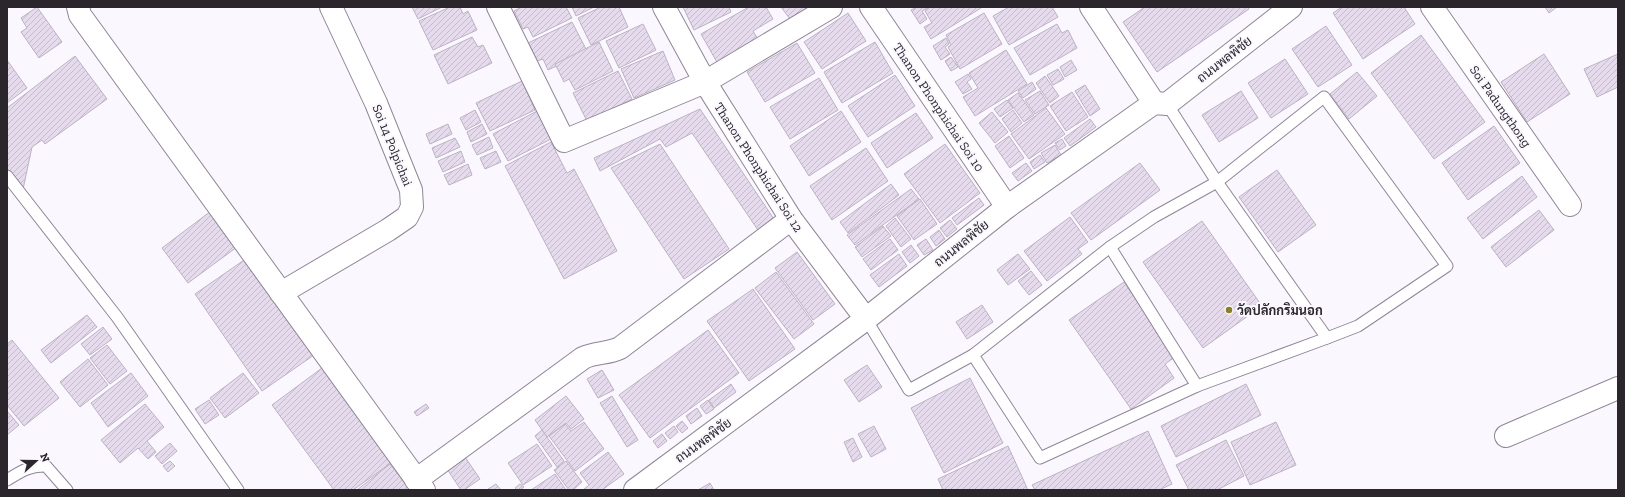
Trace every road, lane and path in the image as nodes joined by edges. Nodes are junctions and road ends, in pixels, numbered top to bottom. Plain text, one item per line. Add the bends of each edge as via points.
1 (78, 7) edge
2 (331, 7) edge
3 (498, 7) edge
4 (664, 7) edge
5 (831, 7) edge
6 (871, 7) edge
7 (1091, 7) edge
8 (1291, 7) edge
9 (1432, 7) edge
10 (704, 82) junction
11 (1160, 104) junction
12 (7, 176) edge
13 (1217, 182) junction
14 (1570, 205) dead end
15 (1007, 207) junction
16 (791, 219) junction
17 (1110, 247) junction
18 (281, 293) junction
19 (866, 319) junction
20 (1327, 338) junction
21 (972, 355) junction
22 (1197, 386) junction
23 (1618, 388) edge
24 (1506, 436) dead end
25 (7, 480) edge
26 (420, 485) edge
27 (67, 490) edge
28 (238, 490) edge
29 (635, 490) edge

1 - 18 street via 80,15
2 - 18 street, Soi 14 Polpichai via 376,103 406,176 411,190 412,207 407,217 388,230
3 - 10 street via 564,141
4 - 10 street, Thanon Phonphichai Soi 12
5 - 10 street
6 - 15 street, Thanon Phonphichai Soi 10
7 - 11 street
8 - 11 street, ถนนพลพิชัย
9 - 14 street, Soi Padungthong
10 - 16 street, Thanon Phonphichai Soi 12
11 - 13 lane
11 - 15 street, ถนนพลพิชัย
12 - 28 lane via 117,317
13 - 17 lane via 1154,217
13 - 20 lane
13 - 20 lane via 1324,97 1447,266 1358,326
15 - 19 street, ถนนพลพิชัย
16 - 19 street, Thanon Phonphichai Soi 12
16 - 26 street via 620,348 582,358
17 - 21 lane
17 - 22 lane
18 - 26 street
19 - 21 lane via 909,390
19 - 29 street, ถนนพลพิชัย
20 - 22 lane
21 - 22 lane via 1040,458
23 - 24 street
25 - 27 lane via 27,468 36,465 46,466

